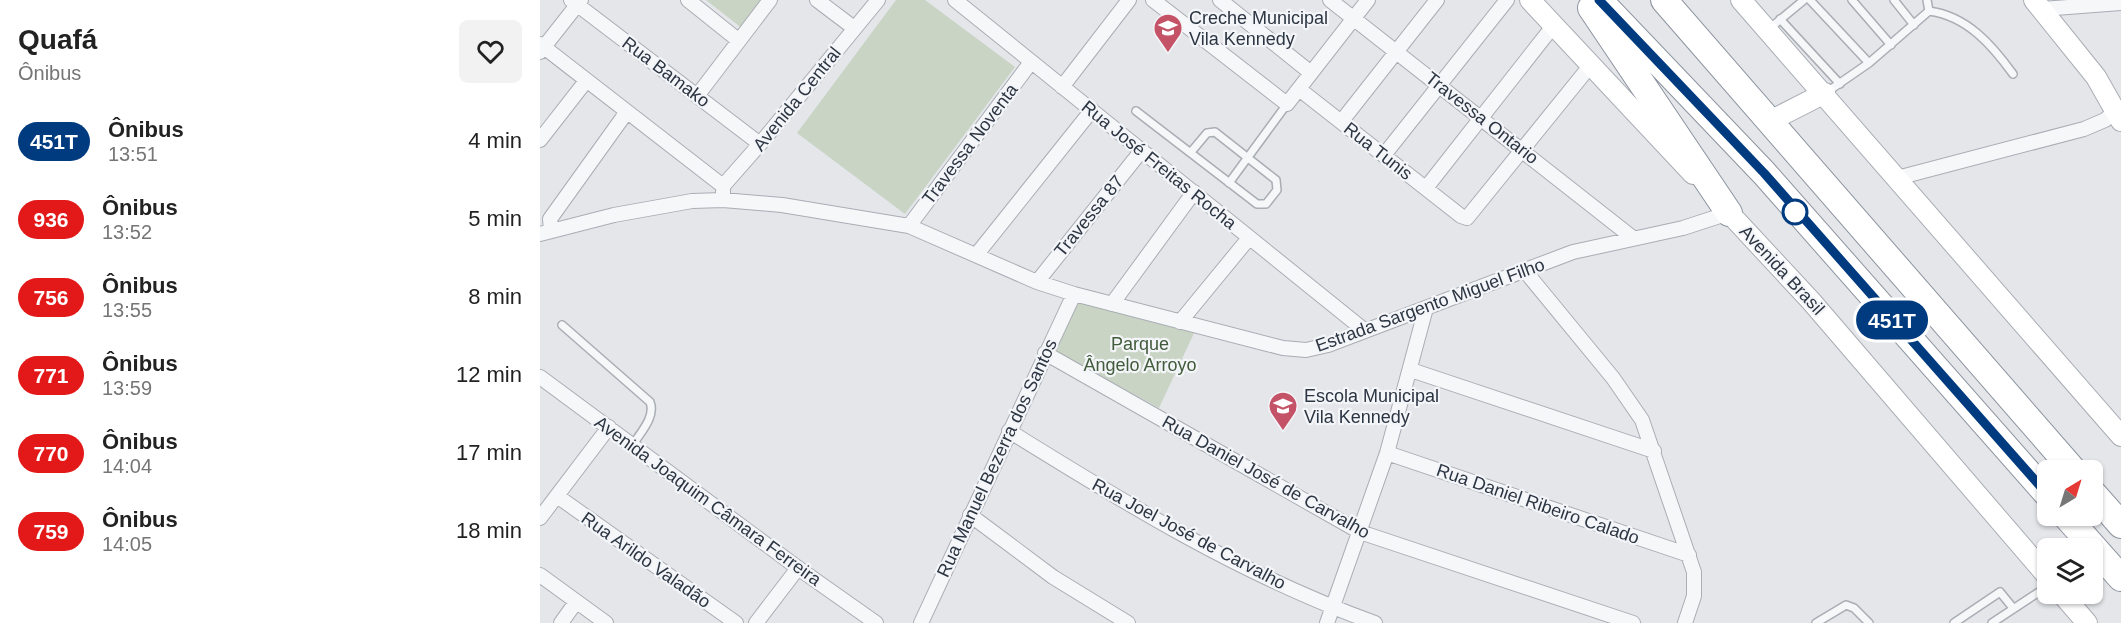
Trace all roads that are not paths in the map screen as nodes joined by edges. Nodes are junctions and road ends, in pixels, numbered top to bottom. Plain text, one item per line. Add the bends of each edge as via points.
1 (688, 0) edge
2 (770, 0) edge
3 (817, 0) edge
4 (878, 0) edge
5 (955, 0) edge
6 (1129, 0) edge
7 (1153, 0) edge
8 (1220, 0) edge
9 (1330, 0) edge
10 (1368, 0) edge
11 (1437, 0) edge
12 (1507, 0) edge
13 (1530, 0) edge
14 (1586, 0) edge
15 (1599, 0) edge
16 (1664, 0) edge
17 (1741, 0) edge
18 (1803, 0) edge
19 (1810, 0) edge
20 (1852, 0) edge
21 (1894, 0) edge
22 (1928, 0) edge
23 (576, 2) edge
24 (2121, 3) edge
25 (2038, 5) edge
26 (1929, 12) junction
27 (1354, 18) junction
28 (1774, 24) junction
29 (1554, 25) junction
30 (1914, 25) junction
31 (854, 28) junction
32 (738, 40) junction
33 (1891, 45) junction
34 (541, 48) edge
35 (1397, 51) junction
36 (1031, 62) junction
37 (1869, 63) junction
38 (1590, 66) junction
39 (1311, 73) junction
40 (2013, 74) dead end
41 (586, 81) junction
42 (1439, 84) junction
43 (1062, 87) junction
44 (1299, 89) junction
45 (1832, 89) junction
46 (697, 96) junction
47 (1287, 104) junction
48 (1092, 110) junction
49 (1136, 111) dead end
50 (626, 112) junction
51 (2119, 116) edge
52 (1481, 118) junction
53 (1341, 122) junction
54 (1770, 122) junction
55 (540, 140) edge
56 (760, 144) junction
57 (1142, 150) junction
58 (1523, 150) junction
59 (1191, 152) junction
60 (1384, 154) junction
61 (1249, 158) junction
62 (1897, 178) junction
63 (1229, 183) junction
64 (1426, 188) junction
65 (1194, 192) junction
66 (723, 193) junction
67 (1729, 213) junction
68 (909, 226) junction
69 (547, 228) edge
70 (1250, 238) junction
71 (1633, 238) junction
72 (977, 254) junction
73 (1525, 271) junction
74 (1037, 282) junction
75 (1074, 294) junction
76 (1112, 304) junction
77 (1426, 308) junction
78 (1180, 322) junction
79 (562, 325) dead end
80 (1364, 330) junction
81 (1045, 354) junction
82 (1411, 370) junction
83 (540, 377) edge
84 (609, 428) junction
85 (1009, 431) junction
86 (2121, 436) edge
87 (632, 446) junction
88 (1654, 451) junction
89 (1387, 453) junction
90 (2064, 460) edge
91 (2037, 483) edge
92 (557, 496) junction
93 (2103, 505) edge
94 (970, 515) junction
95 (540, 518) edge
96 (2121, 525) edge
97 (2075, 526) edge
98 (1360, 532) junction
99 (1689, 555) junction
100 (2037, 564) edge
101 (798, 568) junction
102 (540, 575) edge
103 (2121, 578) edge
104 (2037, 593) edge
105 (576, 602) junction
106 (2071, 604) edge
107 (1332, 608) junction
108 (2013, 608) junction
109 (561, 623) edge
110 (606, 623) edge
111 (736, 623) edge
112 (756, 623) edge
113 (876, 623) edge
114 (921, 623) edge
115 (1128, 623) edge
116 (1327, 623) edge
117 (1375, 623) edge
118 (1633, 623) edge
119 (1685, 623) edge
120 (1816, 623) edge
121 (1869, 623) edge
122 (1954, 623) edge
123 (1992, 623) edge
124 (2087, 623) edge

1 - 32 street
2 - 32 street
3 - 31 street
4 - 31 street, Avenida Central
5 - 36 street, Rua José Freitas Rocha
6 - 43 street
7 - 47 street
8 - 39 street
9 - 27 street, Travessa Ontario
10 - 27 street
11 - 35 street
12 - 42 street
13 - 29 street, Avenida Brasil
14 - 67 highway
15 - 91 highway via 1764,173
16 - 54 highway
17 - 28 street
18 - 28 lane
19 - 37 lane
20 - 33 lane
21 - 30 lane
22 - 26 lane
23 - 34 street
23 - 46 street, Rua Bamako
24 - 25 street
25 - 51 street via 2074,47
26 - 30 lane
26 - 40 lane via 1947,15 1970,28 1995,49
27 - 35 street, Travessa Ontario
27 - 39 street
28 - 45 street
29 - 38 street, Avenida Brasil
29 - 52 street
30 - 33 lane
31 - 56 street, Avenida Central
32 - 46 street
33 - 37 lane
34 - 41 street
35 - 42 street, Travessa Ontario
35 - 53 street
36 - 43 street, Rua José Freitas Rocha
36 - 68 street, Travessa Noventa
37 - 45 lane
38 - 58 street
38 - 67 street, Avenida Brasil
39 - 44 street
41 - 50 street
41 - 55 street
42 - 52 street, Travessa Ontario
42 - 60 street
43 - 48 street, Rua José Freitas Rocha
44 - 47 street
44 - 53 street, Rua Tunis
45 - 54 street
45 - 62 street
46 - 56 street, Rua Bamako
47 - 61 lane
48 - 57 street, Rua José Freitas Rocha
48 - 72 street
49 - 59 lane
50 - 66 street
50 - 69 street
51 - 62 street via 2084,129
52 - 58 street, Travessa Ontario
52 - 64 street
53 - 60 street, Rua Tunis
54 - 90 highway
56 - 66 street, Avenida Central
57 - 65 street, Rua José Freitas Rocha
57 - 74 street, Travessa 87
58 - 64 street, Rua Tunis via 1467,218
58 - 71 street, Travessa Ontario
59 - 61 lane via 1212,131
59 - 63 lane
60 - 64 street, Rua Tunis
61 - 63 lane
61 - 63 lane via 1278,183 1269,201 1262,206 1257,204
62 - 86 street
65 - 70 street, Rua José Freitas Rocha
65 - 76 street
66 - 68 street, Estrada Sargento Miguel Filho
66 - 69 street, Estrada Sargento Miguel Filho
67 - 71 street, Estrada Sargento Miguel Filho
67 - 100 street, Avenida Brasil
68 - 72 street, Estrada Sargento Miguel Filho
70 - 78 street
70 - 80 street, Rua José Freitas Rocha
71 - 73 street, Estrada Sargento Miguel Filho via 1573,252
72 - 74 street, Estrada Sargento Miguel Filho
73 - 77 street, Estrada Sargento Miguel Filho
73 - 88 street via 1632,404
74 - 75 street, Estrada Sargento Miguel Filho
75 - 76 street, Estrada Sargento Miguel Filho
75 - 81 street, Rua Manuel Bezerra dos Santos
76 - 78 street, Estrada Sargento Miguel Filho
77 - 80 street, Estrada Sargento Miguel Filho
77 - 82 street
78 - 80 street, Estrada Sargento Miguel Filho via 1305,350
79 - 87 lane via 650,402 649,420
81 - 85 street, Rua Manuel Bezerra dos Santos
81 - 98 street, Rua Daniel José de Carvalho
82 - 88 street
82 - 89 street
83 - 84 street, Avenida Joaquim Câmara Ferreira
84 - 87 street, Avenida Joaquim Câmara Ferreira
84 - 92 street
85 - 94 street, Rua Manuel Bezerra dos Santos
85 - 107 street, Rua Joel José de Carvalho via 1181,534
87 - 101 street, Avenida Joaquim Câmara Ferreira
88 - 99 street
89 - 98 street
89 - 99 street, Rua Daniel Ribeiro Calado
92 - 95 street
92 - 111 street, Rua Arildo Valadão
93 - 96 highway
94 - 114 street, Rua Manuel Bezerra dos Santos
94 - 115 street via 1053,577
97 - 103 highway
98 - 107 street
98 - 118 street, Rua Daniel José de Carvalho
99 - 119 street via 1695,582
101 - 112 street
101 - 113 street, Avenida Joaquim Câmara Ferreira
102 - 105 street
104 - 108 lane
105 - 109 street
105 - 110 street
106 - 124 street
107 - 116 street
107 - 117 street, Rua Joel José de Carvalho
108 - 122 lane via 2000,592
108 - 123 lane
120 - 121 lane via 1846,605

